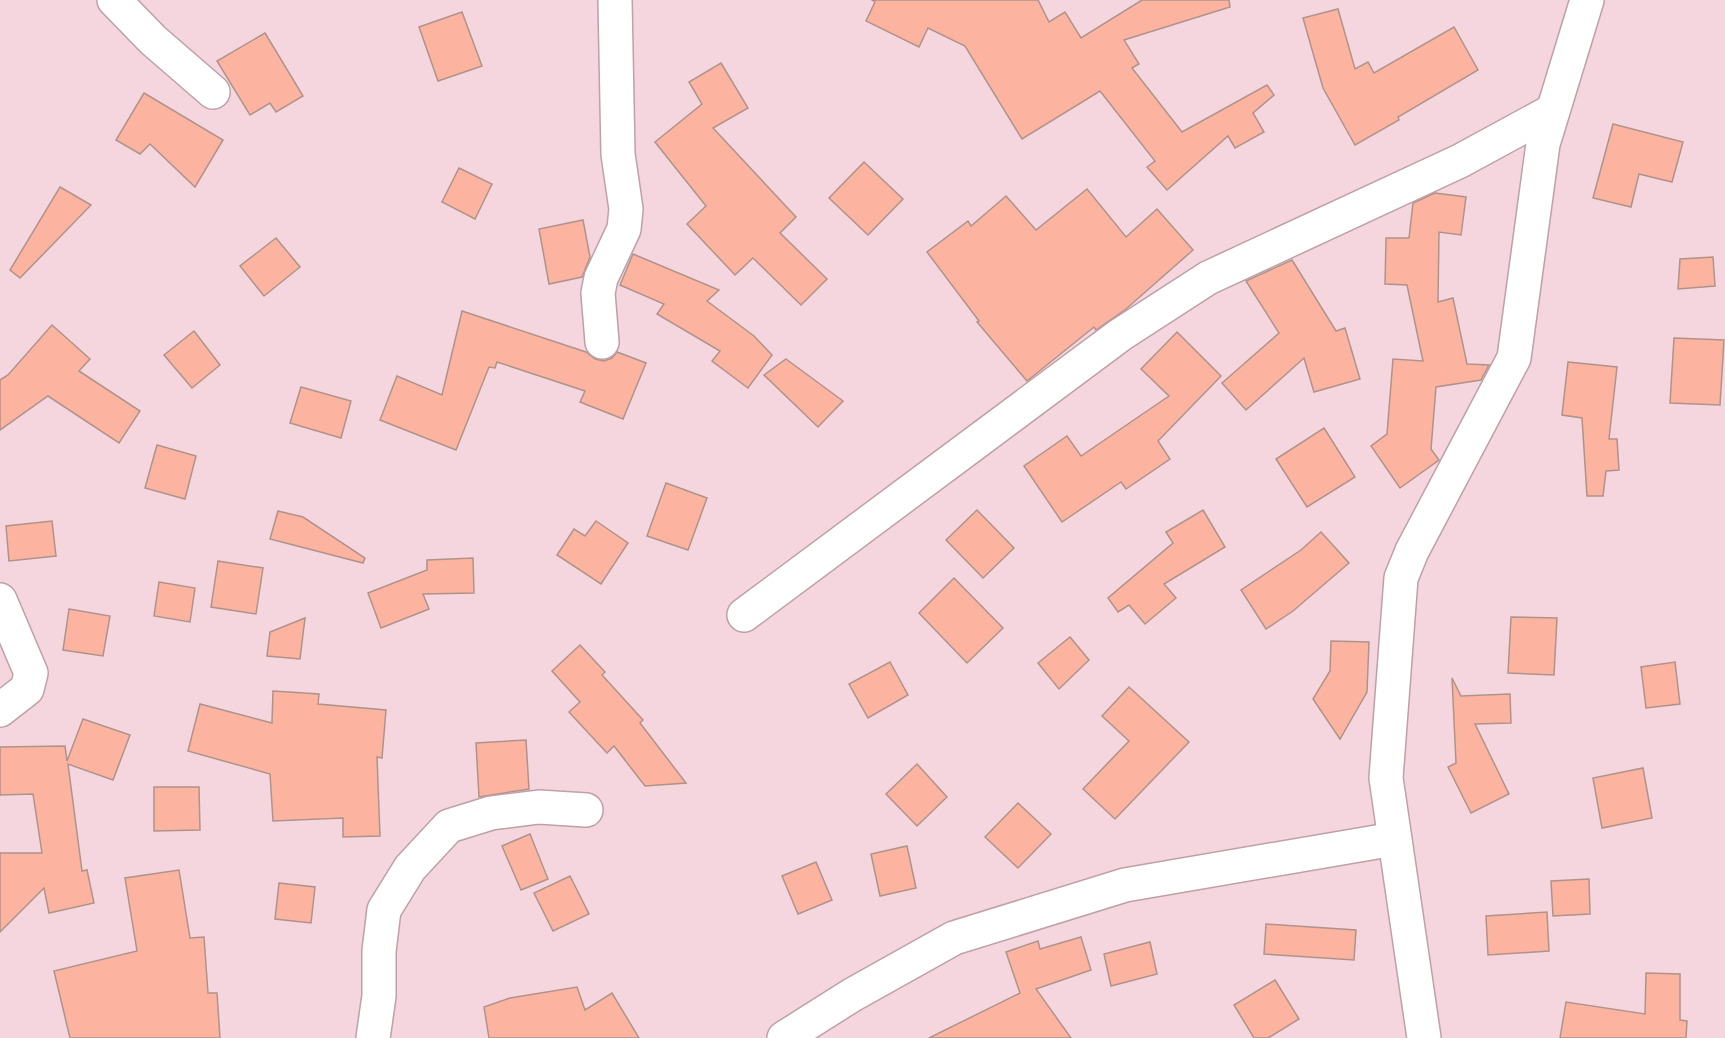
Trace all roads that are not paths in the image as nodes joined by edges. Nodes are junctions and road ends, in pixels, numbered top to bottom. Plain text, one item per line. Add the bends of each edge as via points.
1 (114, 0) edge
2 (615, 0) edge
3 (1587, 0) edge
4 (213, 92) dead end
5 (1552, 111) junction
6 (602, 342) dead end
7 (0, 600) edge
8 (744, 615) dead end
9 (0, 710) edge
10 (586, 810) dead end
11 (1394, 839) junction
12 (373, 1038) edge
13 (784, 1038) edge
14 (1424, 1038) edge

1 - 4 street
2 - 6 street via 618,154 626,209 624,229 601,278 598,294
3 - 5 street
5 - 8 street via 1460,161 1208,278 1120,335
5 - 11 street via 1543,144 1514,358 1401,578 1386,778
7 - 9 street via 31,673 27,689
10 - 12 street via 538,807 491,813 449,826 410,868 384,910 379,951 380,996
11 - 13 street via 1125,885 954,938 852,994
11 - 14 street

